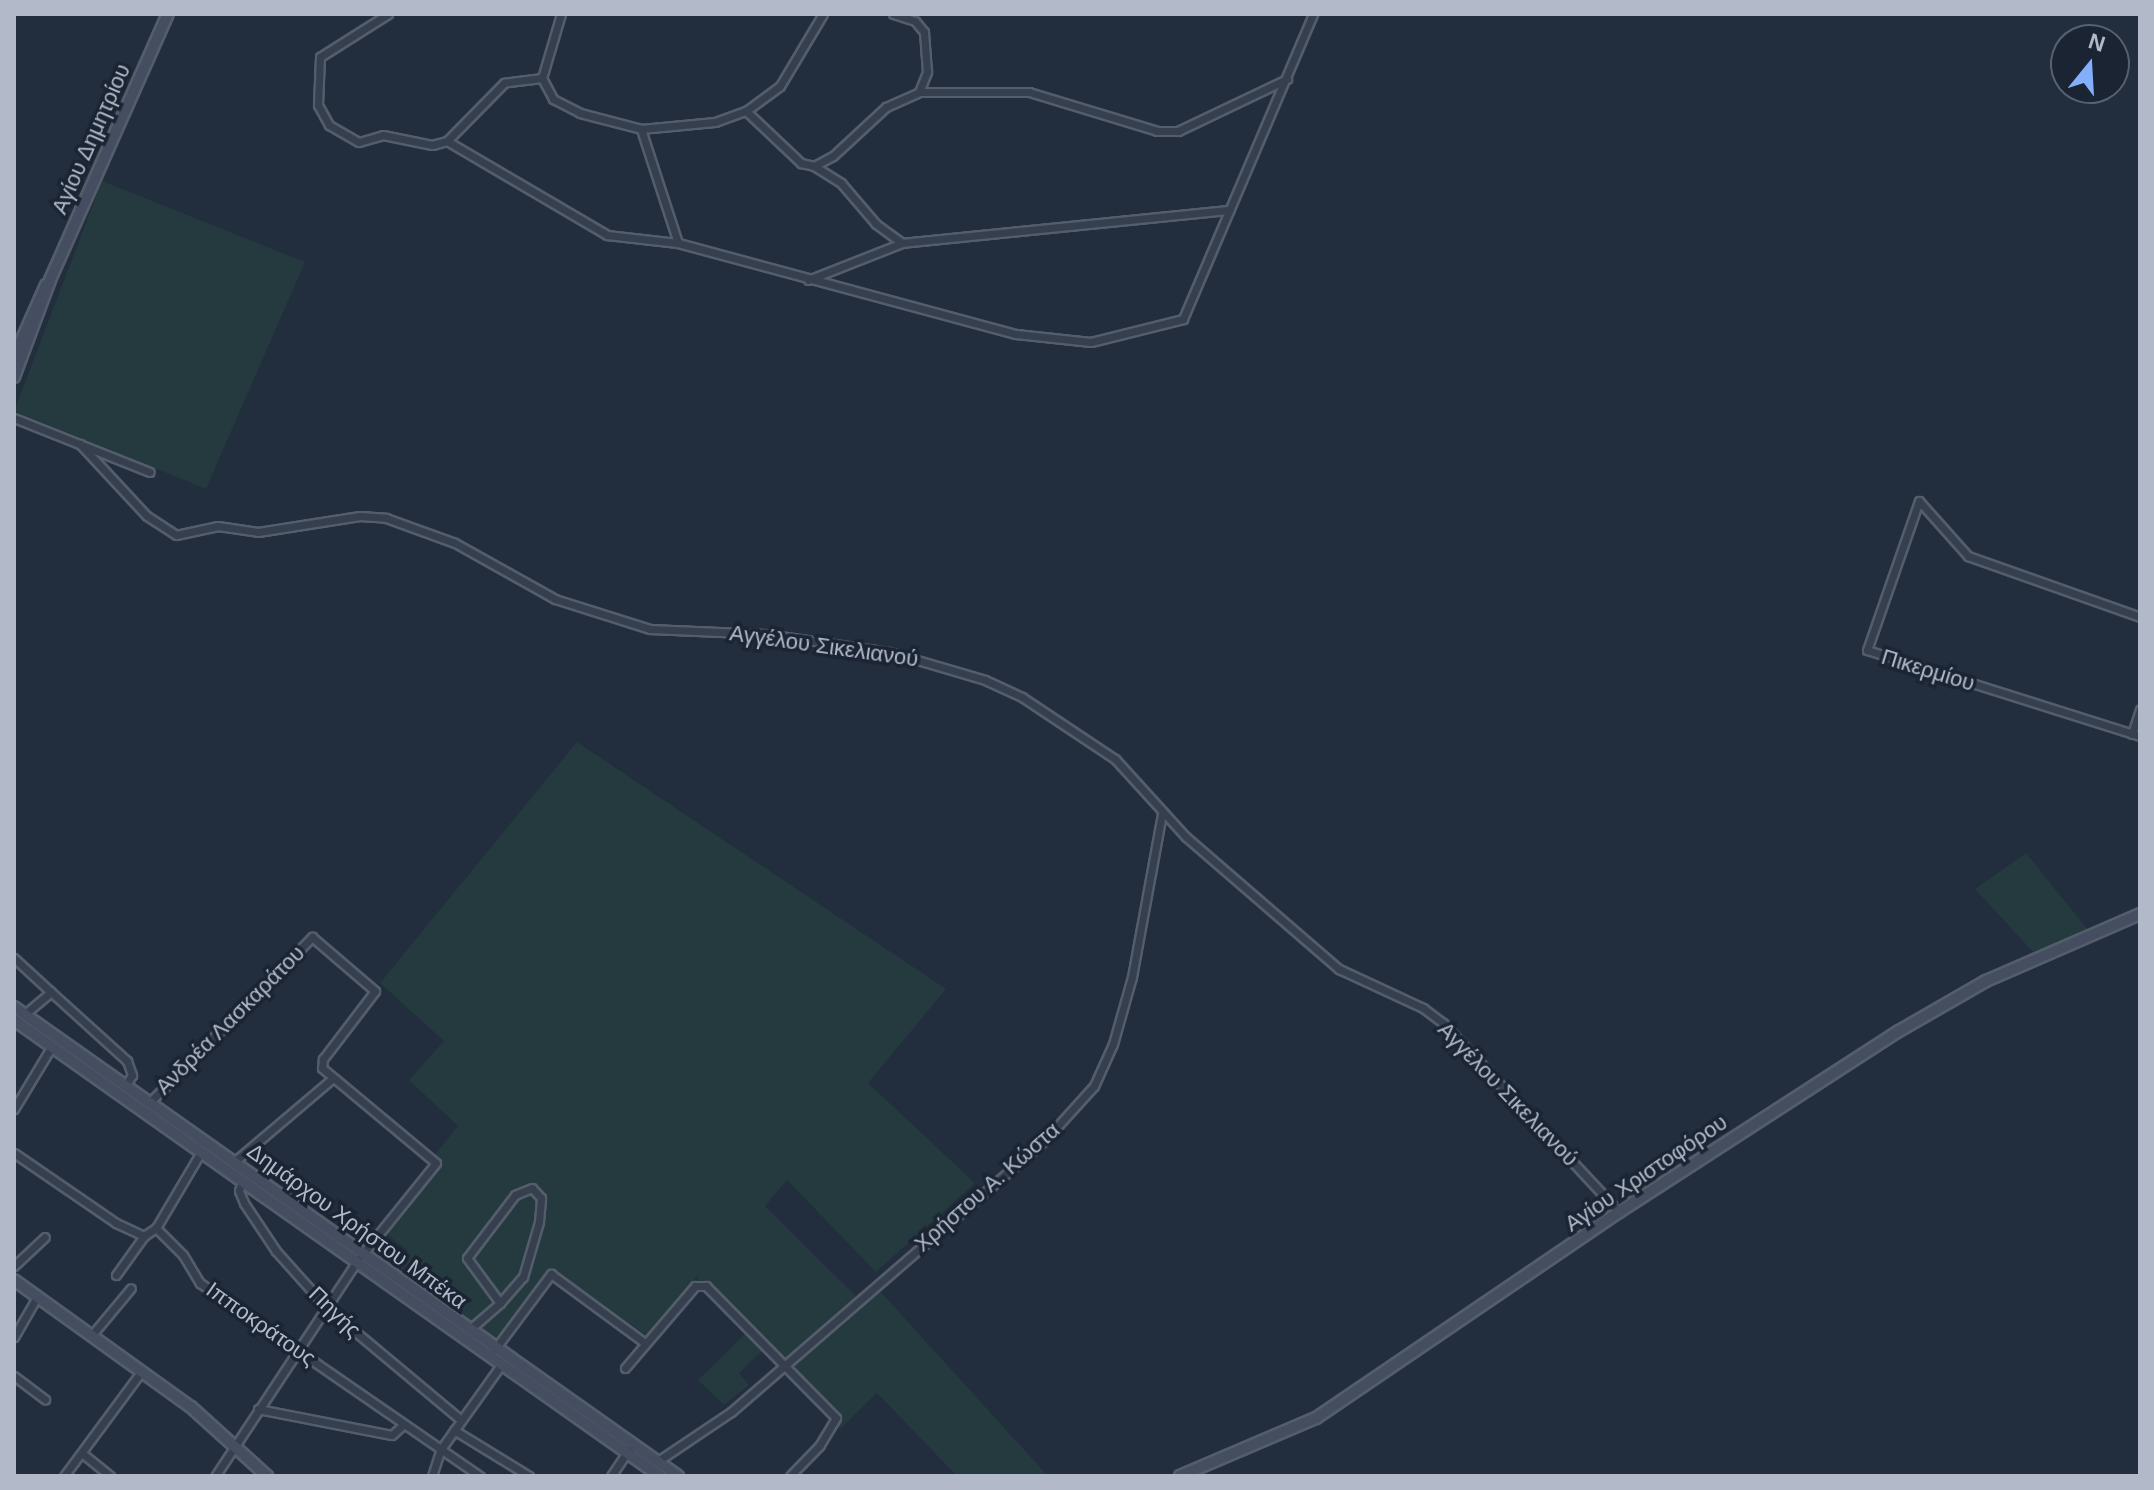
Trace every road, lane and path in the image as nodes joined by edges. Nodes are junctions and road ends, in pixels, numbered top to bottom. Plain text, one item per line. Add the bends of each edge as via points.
1 (168, 14) edge
2 (388, 14) edge
3 (561, 14) edge
4 (823, 14) edge
5 (893, 14) edge
6 (1313, 14) edge
7 (542, 78) junction
8 (1287, 79) junction
9 (919, 92) junction
10 (746, 111) junction
11 (641, 129) junction
12 (447, 141) junction
13 (814, 166) junction
14 (1229, 210) junction
15 (678, 243) junction
16 (902, 243) junction
17 (50, 280) junction
18 (806, 281) junction
19 (14, 357) edge
20 (14, 377) edge
21 (14, 418) edge
22 (80, 444) junction
23 (150, 472) dead end
24 (2140, 617) edge
25 (2140, 709) edge
26 (2136, 735) edge
27 (1162, 814) junction
28 (2140, 914) edge
29 (14, 958) edge
30 (51, 992) junction
31 (14, 1007) edge
32 (25, 1014) junction
33 (14, 1020) edge
34 (54, 1043) junction
35 (333, 1078) junction
36 (125, 1086) junction
37 (149, 1103) junction
38 (14, 1109) edge
39 (201, 1152) junction
40 (14, 1153) edge
41 (234, 1162) junction
42 (242, 1181) junction
43 (1619, 1212) junction
44 (156, 1228) junction
45 (144, 1236) junction
46 (45, 1237) dead end
47 (360, 1257) junction
48 (14, 1266) edge
49 (116, 1275) dead end
50 (14, 1280) edge
51 (131, 1288) dead end
52 (37, 1297) junction
53 (500, 1303) junction
54 (327, 1308) junction
55 (469, 1330) junction
56 (91, 1336) junction
57 (14, 1337) edge
58 (645, 1343) junction
59 (495, 1349) junction
60 (299, 1350) junction
61 (786, 1364) junction
62 (501, 1365) junction
63 (625, 1368) dead end
64 (141, 1372) junction
65 (14, 1376) edge
66 (45, 1399) dead end
67 (258, 1409) junction
68 (461, 1420) junction
69 (404, 1424) junction
70 (454, 1430) junction
71 (235, 1446) junction
72 (630, 1448) junction
73 (441, 1449) junction
74 (83, 1454) junction
75 (658, 1461) junction
76 (64, 1476) edge
77 (110, 1476) edge
78 (215, 1476) edge
79 (267, 1476) edge
80 (432, 1476) edge
81 (480, 1476) edge
82 (529, 1476) edge
83 (611, 1476) edge
84 (660, 1476) edge
85 (678, 1476) edge
86 (790, 1476) edge
87 (1180, 1476) edge

1 - 17 main road, Αγίου Δημητρίου
2 - 12 street via 320,57 318,105 329,125 359,142 383,135 432,145
3 - 7 street
4 - 10 street via 780,86
5 - 9 street via 915,21 924,32 927,72
6 - 8 street
7 - 11 street via 553,99 580,113
7 - 12 street via 504,83
8 - 9 street via 1178,131 1157,131 1029,92
8 - 14 street
9 - 13 street via 886,107 833,156
10 - 11 street via 715,122
10 - 13 street via 801,163
11 - 15 street
12 - 15 street via 607,235
13 - 16 street via 841,183 868,216
14 - 16 street
14 - 18 street via 1189,315 1121,338 1091,342 1016,334
15 - 18 street
16 - 18 street
17 - 19 main road, Αγίου Δημητρίου
17 - 20 main road, Αγίου Δημητρίου
21 - 22 street, Αγγέλου Σικελιανού
22 - 23 street, Αγγέλου Σικελιανού
22 - 27 street, Αγγέλου Σικελιανού via 147,516 176,535 218,526 258,532 360,516 386,518 455,543 555,599 650,629 766,634 890,652 985,680 1046,711 1106,752
24 - 26 street, Πικερμίου via 1968,556 1919,501 1867,650
25 - 26 street
27 - 43 street, Αγγέλου Σικελιανού via 1339,969 1423,1008 1443,1023
27 - 61 street, Χρήστου Α. Κώστα via 1132,977 1113,1044 1094,1086 1045,1140
28 - 43 main road, Αγίου Χριστοφόρου via 1968,991
29 - 30 street
30 - 32 street
30 - 36 street via 127,1061 132,1075
31 - 32 main road, Δημάρχου Χρήστου Μπέκα
32 - 34 main road, Δημάρχου Χρήστου Μπέκα
33 - 34 main road, Δημάρχου Χρήστου Μπέκα
34 - 36 main road, Δημάρχου Χρήστου Μπέκα
34 - 38 street
34 - 39 main road, Δημάρχου Χρήστου Μπέκα
35 - 37 street, Ανδρέα Λασκαράτου via 322,1068 323,1059 375,991 312,937
35 - 41 street
35 - 47 street via 436,1163
36 - 37 main road, Δημάρχου Χρήστου Μπέκα
37 - 41 main road, Δημάρχου Χρήστου Μπέκα
39 - 42 main road, Δημάρχου Χρήστου Μπέκα
39 - 44 street
40 - 45 street via 102,1215
41 - 47 main road, Δημάρχου Χρήστου Μπέκα
42 - 47 main road, Δημάρχου Χρήστου Μπέκα
42 - 54 street, Πηγής via 239,1191 260,1227
43 - 87 main road, Αγίου Χριστοφόρου via 1316,1418
44 - 45 street
44 - 60 street, Ιπποκράτους via 183,1255 200,1283
45 - 49 street
46 - 48 street
47 - 54 street
47 - 55 main road, Δημάρχου Χρήστου Μπέκα
47 - 62 main road, Δημάρχου Χρήστου Μπέκα
50 - 52 main road
51 - 56 street
52 - 56 main road
52 - 57 street
53 - 53 street via 523,1277 533,1251 541,1198 532,1188 515,1195 467,1258
53 - 55 street
54 - 60 street
54 - 68 street, Πηγής
55 - 59 main road, Δημάρχου Χρήστου Μπέκα
56 - 64 main road
58 - 59 street via 551,1274
58 - 61 street via 700,1283
58 - 63 street
59 - 72 main road, Δημάρχου Χρήστου Μπέκα
60 - 67 street
60 - 69 street, Ιπποκράτους
61 - 75 street, Χρήστου Α. Κώστα via 731,1412
61 - 86 street via 836,1418 820,1445
62 - 68 street
62 - 72 main road, Δημάρχου Χρήστου Μπέκα
64 - 71 main road
64 - 74 street
65 - 66 street
67 - 69 street via 392,1435
67 - 71 street
68 - 70 street
69 - 73 street, Ιπποκράτους
70 - 73 street
70 - 82 street
71 - 78 street
71 - 79 main road
72 - 75 main road, Δημάρχου Χρήστου Μπέκα
72 - 83 street
72 - 84 main road, Δημάρχου Χρήστου Μπέκα
73 - 80 street
73 - 81 street, Ιπποκράτους
74 - 76 street
74 - 77 street
75 - 85 main road, Δημάρχου Χρήστου Μπέκα

